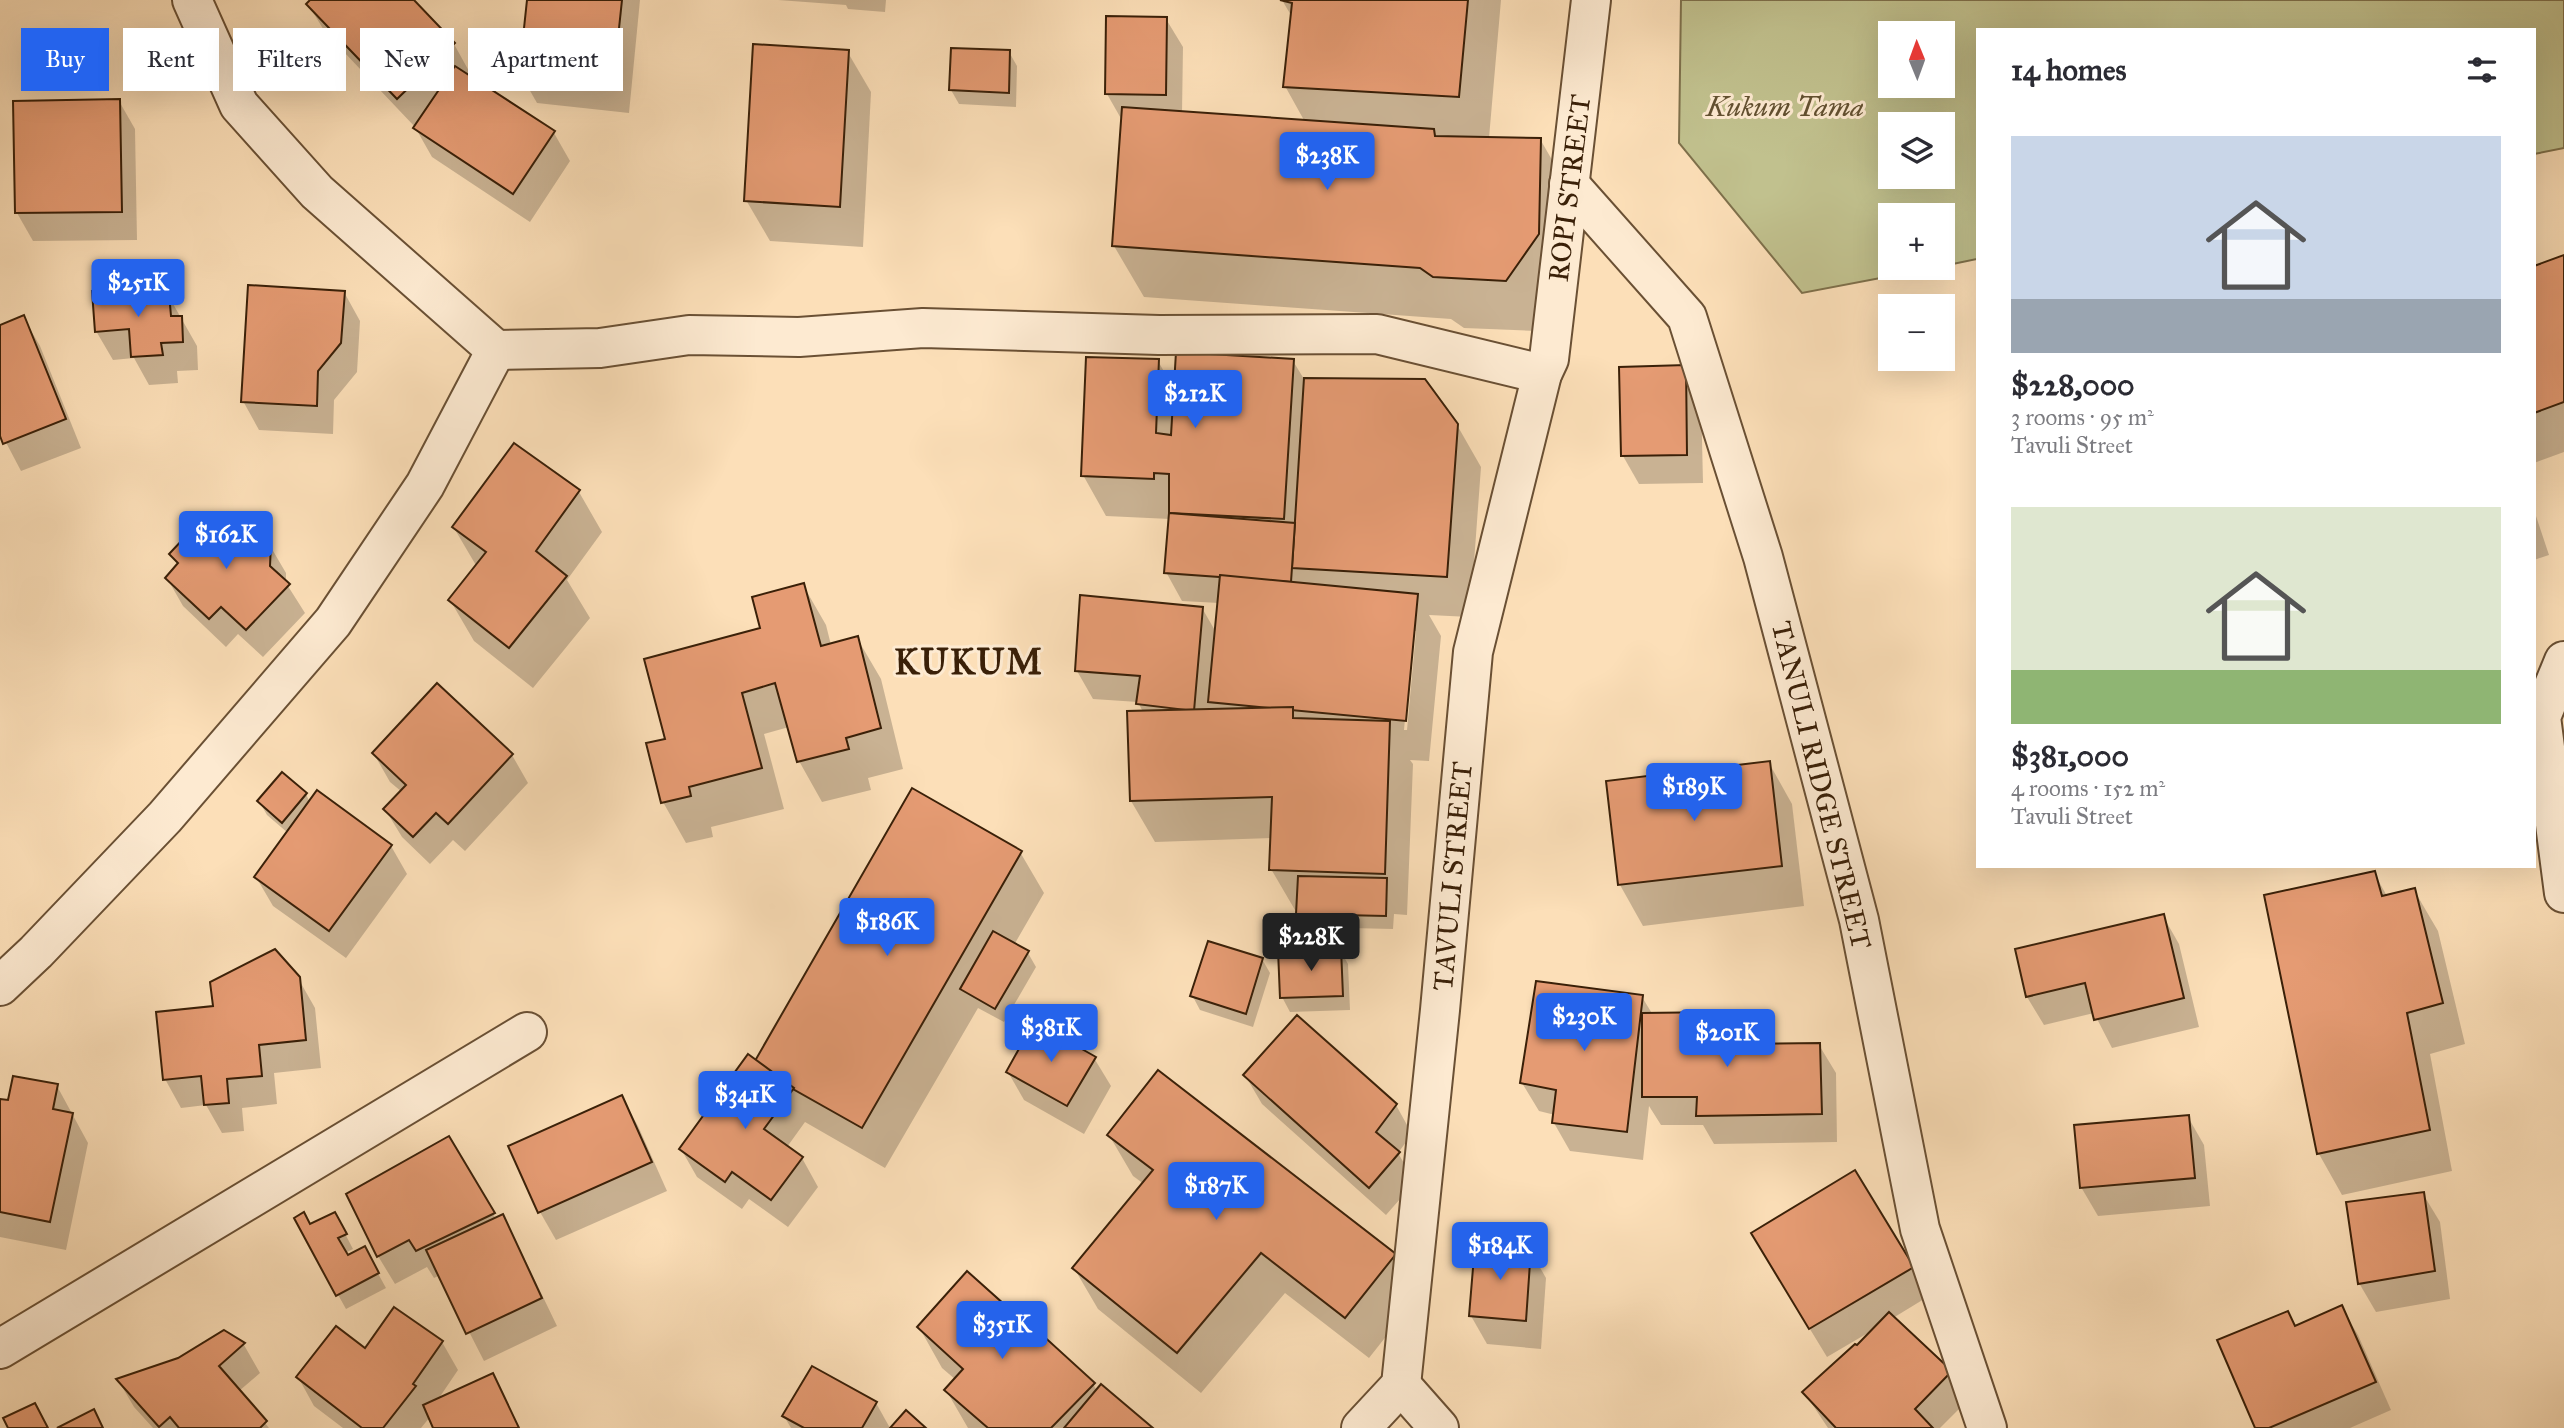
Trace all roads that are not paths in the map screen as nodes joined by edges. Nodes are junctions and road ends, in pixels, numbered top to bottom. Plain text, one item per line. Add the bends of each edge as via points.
1 (192, 0) edge
2 (1591, 0) edge
3 (1569, 184) junction
4 (496, 350) junction
5 (1542, 373) junction
6 (2564, 661) edge
7 (2564, 894) edge
8 (0, 986) edge
9 (527, 1032) dead end
10 (0, 1349) edge
11 (1401, 1385) junction
12 (1361, 1428) edge
13 (1439, 1428) edge
14 (1987, 1428) edge

1 - 4 street via 239,105 317,192
2 - 3 street, ROPI STREET
3 - 5 street, ROPI STREET via 1549,359
3 - 14 street, TANULI RIDGE STREET via 1687,317 1763,557 1858,920 1920,1229
4 - 5 street via 600,348 689,335 799,337 923,328 1159,335 1377,334
4 - 8 street via 425,485 333,622 165,817
5 - 11 street, TAVULI STREET via 1473,652
6 - 7 street via 2541,717
9 - 10 street
11 - 12 street
11 - 13 street

